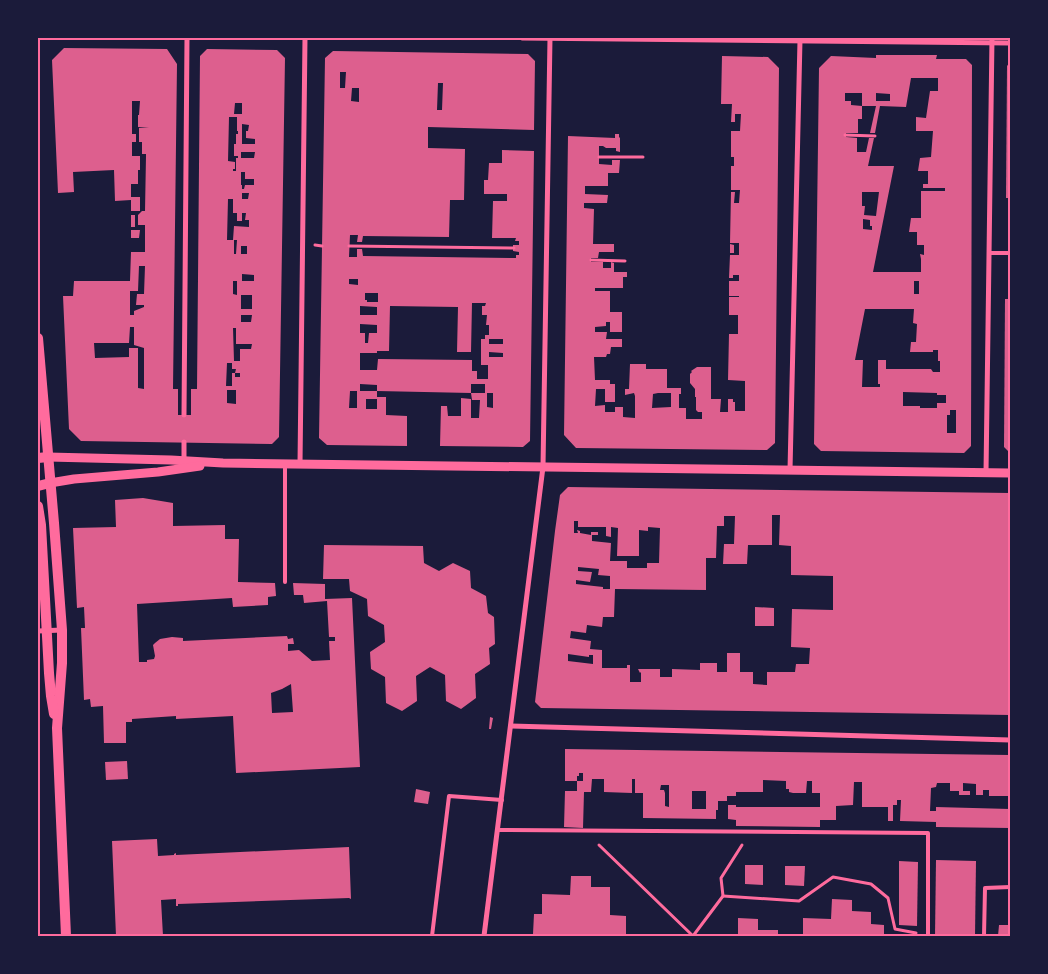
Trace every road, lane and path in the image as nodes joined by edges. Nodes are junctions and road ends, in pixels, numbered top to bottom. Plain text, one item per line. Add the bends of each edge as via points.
1 (187, 38) edge
2 (305, 38) edge
3 (522, 38) edge
4 (550, 38) edge
5 (778, 39) edge
6 (800, 40) junction
7 (991, 40) edge
8 (1010, 43) edge
9 (846, 135) dead end
10 (875, 136) dead end
11 (599, 156) dead end
12 (643, 157) dead end
13 (350, 246) dead end
14 (514, 248) dead end
15 (989, 253) junction
16 (1010, 253) edge
17 (591, 260) dead end
18 (625, 261) dead end
19 (38, 338) edge
20 (184, 415) dead end
21 (184, 442) dead end
22 (43, 457) edge
23 (184, 461) junction
24 (223, 463) junction
25 (285, 464) junction
26 (300, 464) junction
27 (543, 467) junction
28 (790, 470) junction
29 (986, 473) junction
30 (1010, 473) edge
31 (50, 483) junction
32 (38, 486) edge
33 (38, 506) edge
34 (285, 582) dead end
35 (62, 630) junction
36 (42, 631) edge
37 (511, 726) junction
38 (56, 728) junction
39 (1010, 740) edge
40 (502, 800) junction
41 (498, 830) junction
42 (584, 830) junction
43 (751, 831) junction
44 (1010, 887) edge
45 (723, 896) junction
46 (66, 936) edge
47 (432, 936) edge
48 (484, 936) edge
49 (928, 936) edge
50 (984, 936) edge

1 - 20 street
2 - 26 street
3 - 4 street
4 - 5 street
4 - 27 street
5 - 6 street
6 - 7 street
6 - 28 street
7 - 8 street
7 - 15 street
9 - 10 path
11 - 12 path
13 - 14 path
15 - 16 lane
15 - 29 street
17 - 18 path
19 - 22 main road via 43,389
21 - 23 street
22 - 23 street
22 - 31 main road
23 - 24 street
24 - 25 street
24 - 31 street
25 - 26 street
25 - 34 lane
26 - 27 street
27 - 28 street
27 - 37 street
28 - 29 street
29 - 30 street
31 - 32 main road
31 - 35 main road
33 - 36 main road via 42,525
35 - 36 street
35 - 38 main road
36 - 38 main road
37 - 39 street
37 - 40 street
38 - 46 main road
40 - 41 street
40 - 47 lane via 449,796
41 - 42 lane
41 - 48 street
42 - 43 lane
42 - 45 path via 693,936
43 - 45 path via 721,878
43 - 49 lane via 928,833
44 - 50 lane via 985,888
45 - 49 path via 799,901 833,877 871,884 888,898 895,929

